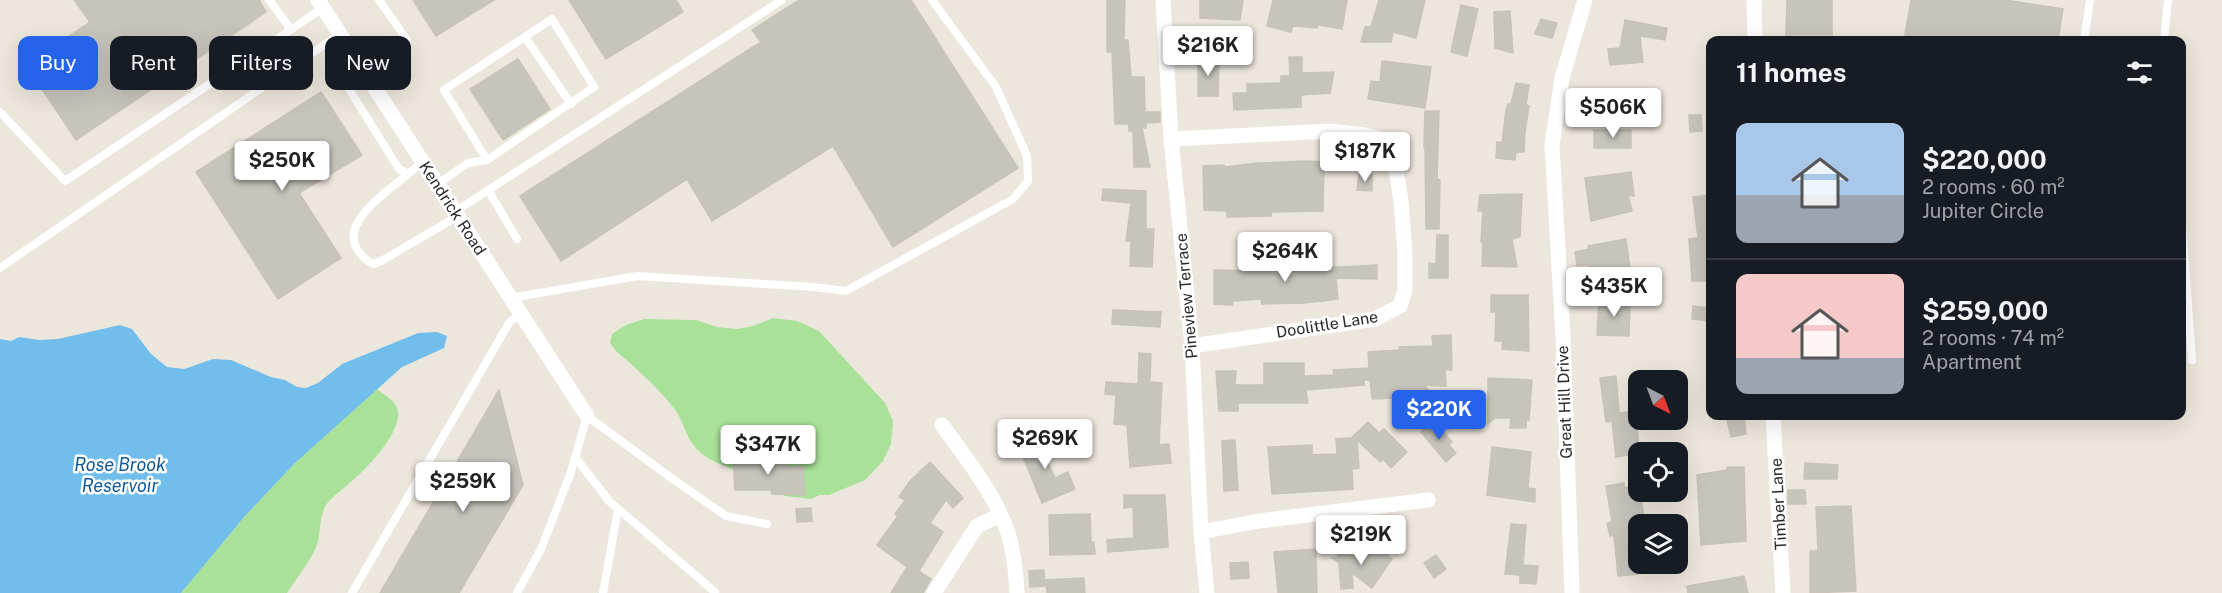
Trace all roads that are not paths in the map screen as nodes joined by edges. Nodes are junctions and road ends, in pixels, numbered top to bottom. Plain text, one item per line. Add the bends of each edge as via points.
1 (269, 0) edge
2 (379, 0) edge
3 (782, 0) edge
4 (932, 0) edge
5 (1163, 0) edge
6 (1585, 0) edge
7 (1754, 0) edge
8 (2090, 0) edge
9 (2168, 0) edge
10 (320, 4) edge
11 (291, 29) junction
12 (340, 34) joint
13 (404, 36) edge
14 (1755, 36) edge
15 (2085, 36) edge
16 (2164, 36) edge
17 (525, 37) junction
18 (350, 90) edge
19 (376, 90) edge
20 (571, 104) junction
21 (0, 112) edge
22 (1171, 139) junction
23 (487, 160) junction
24 (423, 162) junction
25 (408, 174) junction
26 (438, 184) junction
27 (488, 190) junction
28 (458, 213) junction
29 (517, 239) dead end
30 (0, 268) edge
31 (2186, 278) edge
32 (511, 298) junction
33 (520, 313) junction
34 (1192, 346) junction
35 (2192, 360) dead end
36 (587, 416) junction
37 (1773, 420) edge
38 (942, 425) dead end
39 (575, 457) junction
40 (1428, 500) dead end
41 (618, 509) junction
42 (1000, 515) junction
43 (767, 524) dead end
44 (1201, 532) junction
45 (715, 592) edge
46 (352, 593) edge
47 (517, 593) edge
48 (603, 593) edge
49 (934, 593) edge
50 (1017, 593) edge
51 (1207, 593) edge
52 (1572, 593) edge
53 (1783, 593) edge

1 - 11 lane
2 - 13 lane
3 - 27 lane
4 - 32 lane via 996,87 1027,156 1028,181 1013,199 846,291 637,276
5 - 22 street, Pineview Terrace
6 - 52 street, Great Hill Drive via 1562,78 1552,145
7 - 14 street
8 - 15 lane
9 - 16 lane
10 - 11 lane
10 - 12 street, Kendrick Road
11 - 21 lane via 66,181
12 - 30 lane
17 - 20 lane
17 - 20 lane via 552,19 594,87
17 - 23 lane via 444,90
18 - 25 lane via 399,169
19 - 24 street, Kendrick Road
20 - 23 lane
22 - 34 street, Pineview Terrace
22 - 34 street, Doolittle Lane via 1331,131 1374,137 1392,148 1401,201 1405,290 1400,306 1375,319
23 - 26 lane via 468,162
24 - 25 lane
24 - 26 street, Kendrick Road
25 - 28 lane via 355,224 355,245 367,261 374,264 383,260
26 - 28 street, Kendrick Road
27 - 28 lane
27 - 29 lane
28 - 32 street, Kendrick Road
31 - 35 lane
32 - 33 street, Kendrick Road
33 - 36 street, Kendrick Road
33 - 46 lane via 509,323
34 - 44 street, Pineview Terrace
36 - 39 lane
36 - 43 lane via 726,516
37 - 53 street, Timber Lane
38 - 42 street
39 - 41 lane
39 - 47 lane via 541,549
40 - 44 street
41 - 45 lane
41 - 48 lane
42 - 49 street via 977,526
42 - 50 street via 1008,534
44 - 51 street, Pineview Terrace

